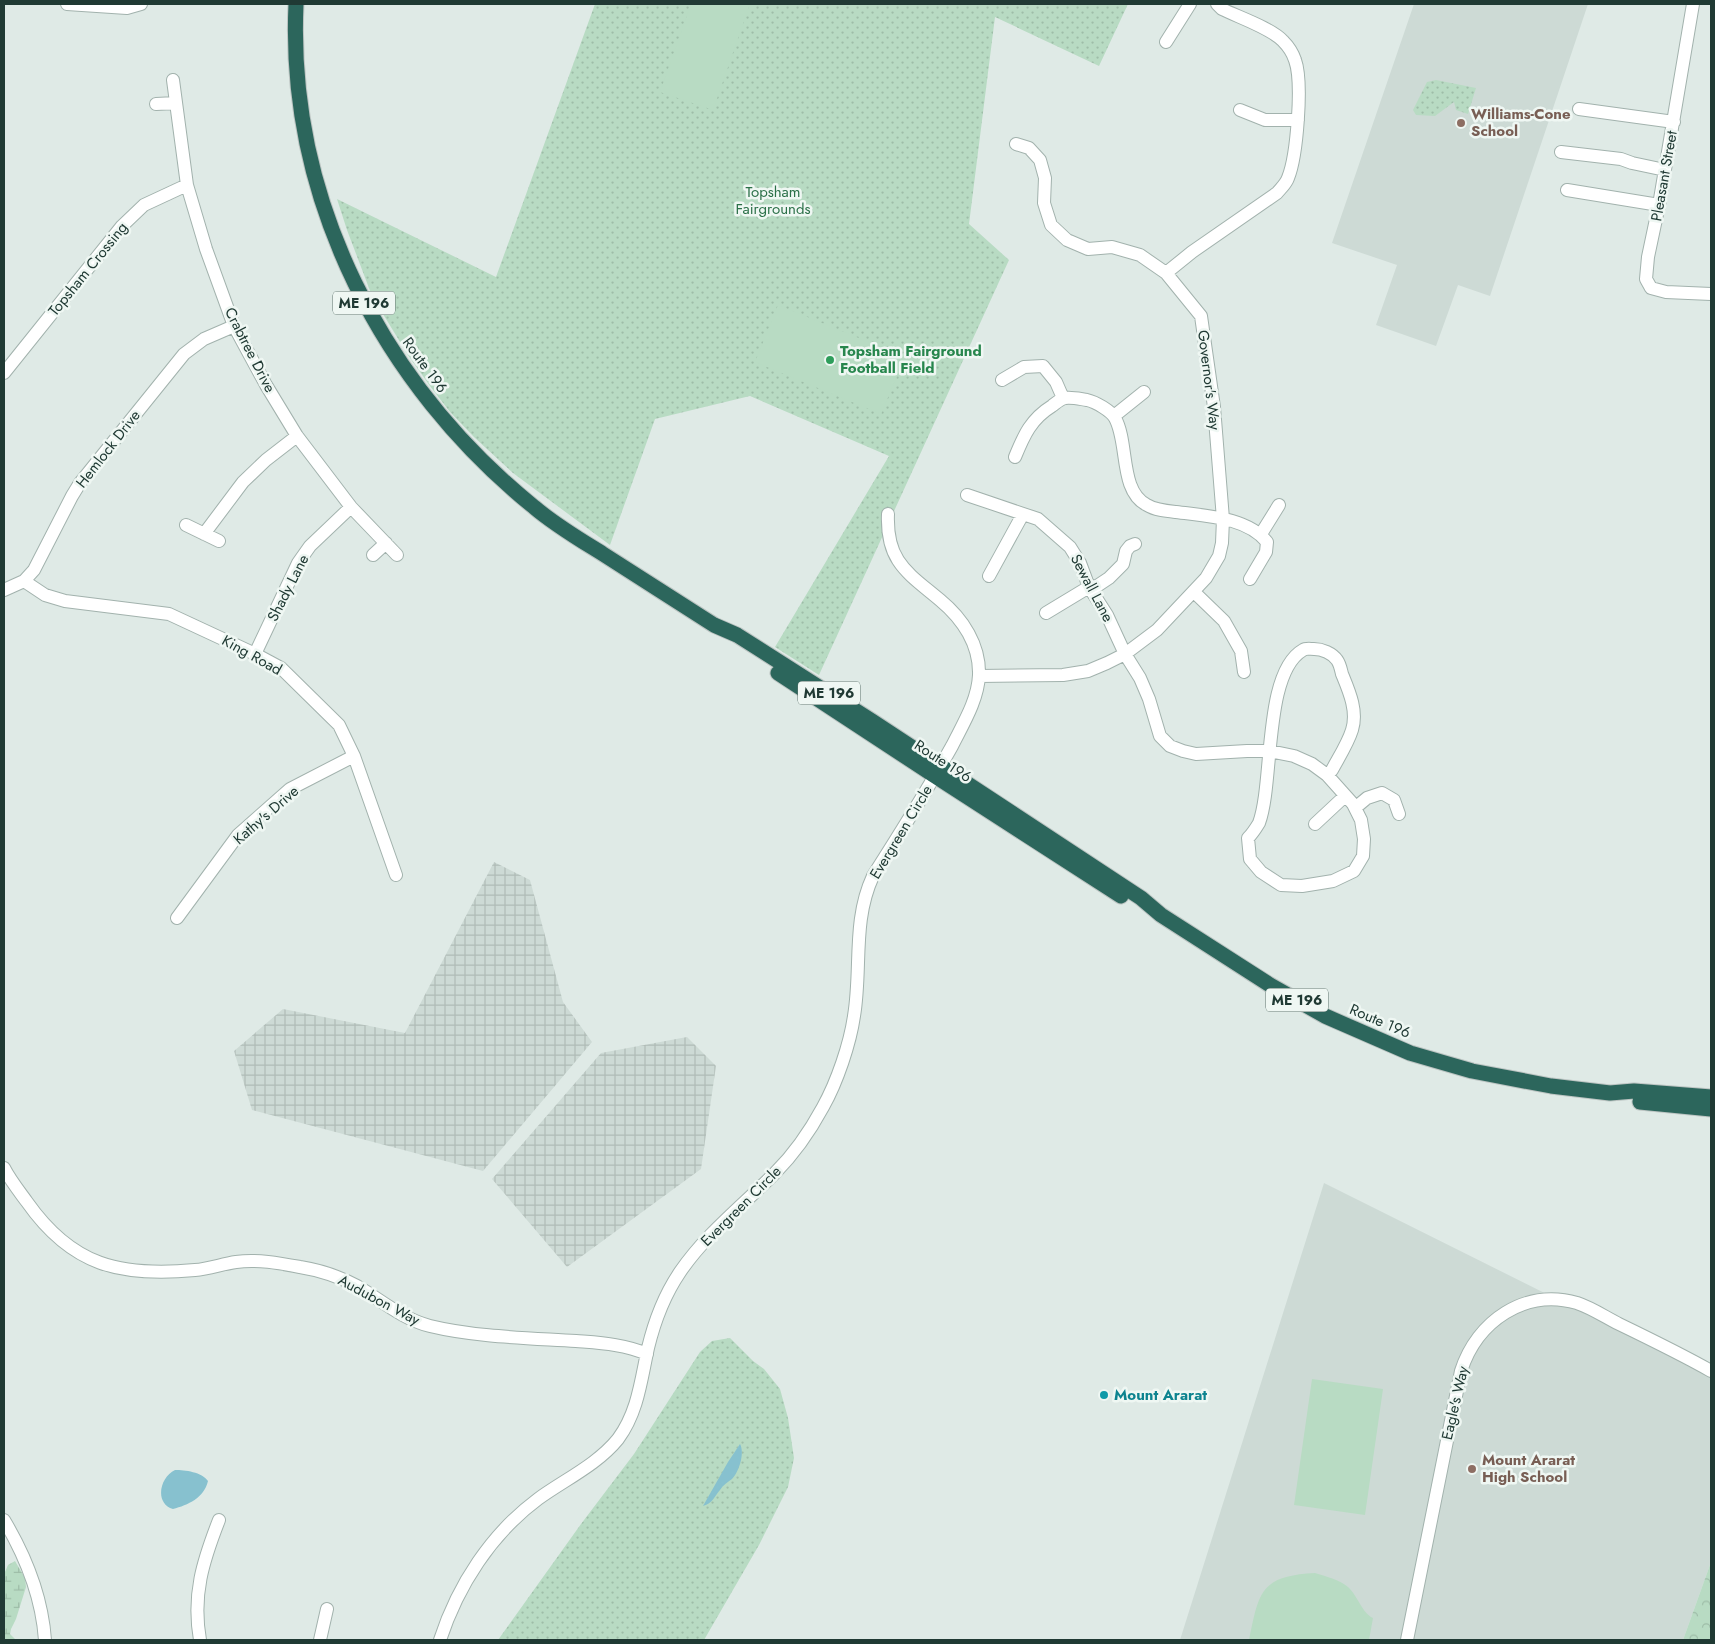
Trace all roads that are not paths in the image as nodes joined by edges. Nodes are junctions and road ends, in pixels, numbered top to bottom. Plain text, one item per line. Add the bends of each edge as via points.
1 (67, 4) edge
2 (141, 4) edge
3 (296, 4) edge
4 (1190, 4) edge
5 (1217, 4) edge
6 (1693, 4) edge
7 (1166, 42) dead end
8 (172, 80) dead end
9 (176, 103) junction
10 (156, 104) dead end
11 (1579, 109) dead end
12 (1240, 110) dead end
13 (1298, 120) junction
14 (1674, 122) junction
15 (1016, 144) dead end
16 (1561, 152) dead end
17 (1665, 170) junction
18 (187, 185) junction
19 (1567, 190) dead end
20 (1660, 205) junction
21 (1166, 273) junction
22 (1711, 294) edge
23 (234, 326) junction
24 (4, 373) edge
25 (1002, 380) dead end
26 (1144, 392) dead end
27 (1063, 398) junction
28 (1114, 416) junction
29 (296, 436) junction
30 (1014, 457) dead end
31 (967, 496) dead end
32 (1279, 505) dead end
33 (351, 507) junction
34 (888, 514) dead end
35 (1023, 514) junction
36 (1223, 519) junction
37 (186, 525) dead end
38 (204, 534) junction
39 (1261, 534) junction
40 (219, 541) dead end
41 (386, 543) junction
42 (1135, 544) dead end
43 (373, 555) dead end
44 (397, 555) dead end
45 (990, 576) dead end
46 (1250, 579) dead end
47 (24, 581) junction
48 (1088, 587) junction
49 (4, 590) edge
50 (1194, 592) junction
51 (1046, 613) dead end
52 (255, 654) junction
53 (1125, 654) junction
54 (1244, 672) dead end
55 (979, 676) junction
56 (1270, 751) junction
57 (354, 756) junction
58 (938, 771) junction
59 (1327, 775) junction
60 (1345, 796) junction
61 (1355, 808) junction
62 (1399, 814) dead end
63 (1315, 824) dead end
64 (396, 875) dead end
65 (177, 918) dead end
66 (1610, 1093) junction
67 (1711, 1097) edge
68 (1711, 1109) edge
69 (4, 1171) edge
70 (647, 1354) junction
71 (1711, 1371) edge
72 (4, 1520) edge
73 (219, 1520) dead end
74 (327, 1609) dead end
75 (45, 1640) edge
76 (200, 1640) edge
77 (320, 1640) edge
78 (440, 1640) edge
79 (1407, 1640) edge

1 - 2 street via 127,8
3 - 58 highway, Route 196 / ME 196 via 299,94 307,142 326,212 367,310 420,392 480,460 534,508 714,625 733,643
4 - 7 street
5 - 13 street via 1271,32 1289,48 1296,61
6 - 14 street, Pleasant Street
8 - 9 street, Crabtree Drive
9 - 10 street
9 - 18 street, Crabtree Drive
11 - 14 street
12 - 13 street via 1265,120
13 - 21 street via 1293,163 1288,180 1277,193
14 - 17 street, Pleasant Street
15 - 21 street, Governor's Way via 1029,148 1040,160 1045,178 1044,203 1051,225 1067,240 1088,249 1112,247 1140,255
16 - 17 street via 1621,159
17 - 20 street, Pleasant Street
18 - 23 street, Crabtree Drive via 206,250
18 - 24 street, Topsham Crossing via 144,205 122,226
19 - 20 street
20 - 22 street, Pleasant Street via 1648,258 1646,279 1651,288
21 - 36 street, Governor's Way via 1201,316 1214,407
23 - 29 street, Crabtree Drive
23 - 47 street, Hemlock Drive via 193,347 160,383 80,483 34,570
25 - 27 street via 1024,367 1043,366 1056,382
26 - 28 street
27 - 28 street via 1093,401
27 - 30 street via 1043,411 1028,427
28 - 36 street via 1123,442 1131,488 1137,498 1160,510
29 - 33 street, Crabtree Drive
29 - 38 street via 243,482
31 - 35 street, Sewall Lane
32 - 39 street
33 - 41 street, Crabtree Drive
33 - 52 street, Shady Lane via 310,546 298,563
34 - 55 street via 893,551 911,577 959,618 972,641
35 - 45 street
35 - 48 street, Sewall Lane via 1038,519 1070,547 1080,563
36 - 39 street
36 - 50 street, Governor's Way via 1219,556
37 - 38 street
38 - 40 street
39 - 46 street via 1267,542 1266,552
41 - 43 street
41 - 44 street, Crabtree Drive
42 - 48 street via 1126,551 1123,564 1109,578 1097,586
47 - 49 street, Hemlock Drive
47 - 52 street, King Road via 45,595 65,601 169,614
48 - 51 street
48 - 53 street, Sewall Lane via 1107,615
50 - 53 street, Governor's Way via 1157,630
50 - 54 street via 1224,621 1241,651
52 - 57 street, King Road via 281,668 338,725
53 - 55 street, Governor's Way via 1088,671 1063,675
53 - 56 street, Sewall Lane via 1146,692 1160,736 1170,746 1196,754
55 - 58 street, Evergreen Circle via 972,706
56 - 59 street, Sewall Lane via 1294,756
56 - 59 street via 1274,712 1286,672 1294,658 1305,649 1322,649 1337,660 1353,708 1353,729
56 - 61 street via 1264,806 1258,825 1248,838 1250,859 1261,872 1281,885 1302,886 1333,882 1354,871 1362,856 1364,838
57 - 64 street, King Road
57 - 65 street, Kathy's Drive via 290,789 238,835
58 - 66 highway, Route 196 / ME 196 via 1137,906 1161,915 1324,1016 1382,1042 1472,1071 1542,1085
58 - 70 street, Evergreen Circle via 867,890 862,908 855,1016 824,1106 794,1152 716,1228 679,1274 656,1321
59 - 60 street, Sewall Lane
60 - 61 street, Sewall Lane
60 - 63 street
61 - 62 street via 1367,798 1382,793 1394,800
66 - 67 highway, Route 196 / ME 196 via 1634,1091
66 - 68 highway, Route 196 / ME 196 via 1634,1101
69 - 70 street, Audubon Way via 39,1220 65,1245 106,1265 153,1273 198,1270 246,1261 301,1267 358,1286 392,1310 429,1326 460,1332 615,1345
70 - 78 street, Evergreen Circle via 634,1410 617,1440 602,1455 507,1525 469,1576
71 - 79 street, Eagle's Way via 1590,1308 1571,1302 1531,1302 1499,1316 1487,1326 1471,1346 1461,1371
72 - 75 street via 30,1573 40,1604
73 - 76 street via 205,1557 196,1603
74 - 77 street

